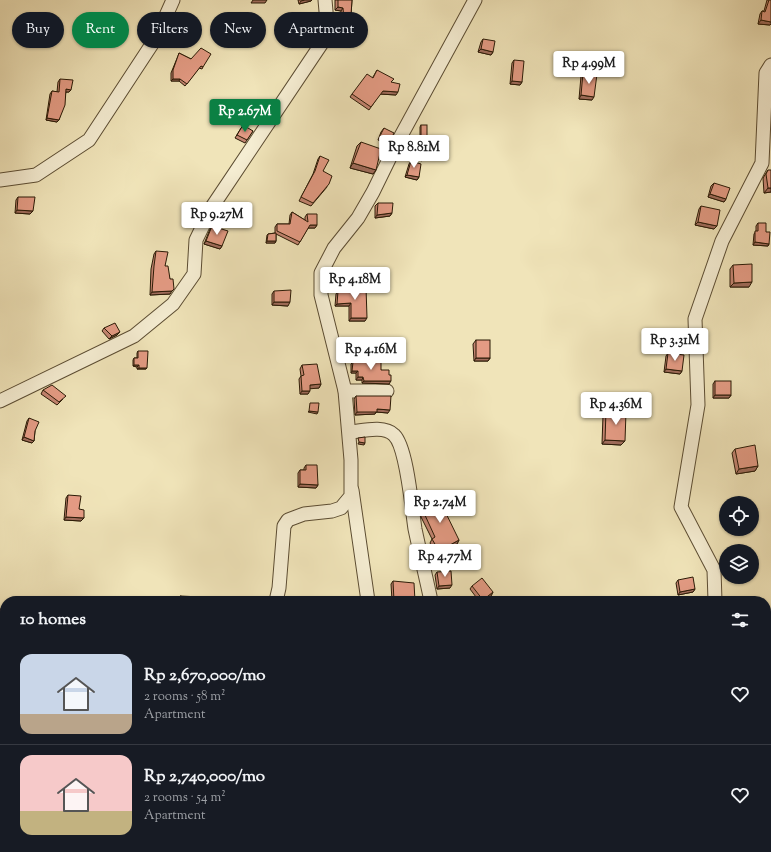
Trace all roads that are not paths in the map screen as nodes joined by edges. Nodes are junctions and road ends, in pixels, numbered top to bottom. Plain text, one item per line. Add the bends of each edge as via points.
1 (172, 0) edge
2 (325, 0) edge
3 (475, 0) edge
4 (771, 66) edge
5 (766, 163) edge
6 (0, 180) edge
7 (345, 391) junction
8 (387, 391) dead end
9 (0, 401) edge
10 (350, 432) junction
11 (352, 488) junction
12 (277, 596) edge
13 (367, 596) edge
14 (430, 596) edge
15 (715, 596) edge

1 - 6 street via 156,38 89,140 36,175
2 - 9 street via 328,34 212,207 196,240 194,274 174,304 134,336
3 - 7 street via 373,192 358,218 334,248 321,273 321,295
4 - 5 street via 766,73
5 - 15 street via 722,241 695,319 698,405 681,506 714,570
7 - 8 street
7 - 10 street
10 - 11 street
10 - 14 street via 379,429 394,434 400,444
11 - 12 street via 351,496 342,508 304,514 288,520 284,526
11 - 13 street

